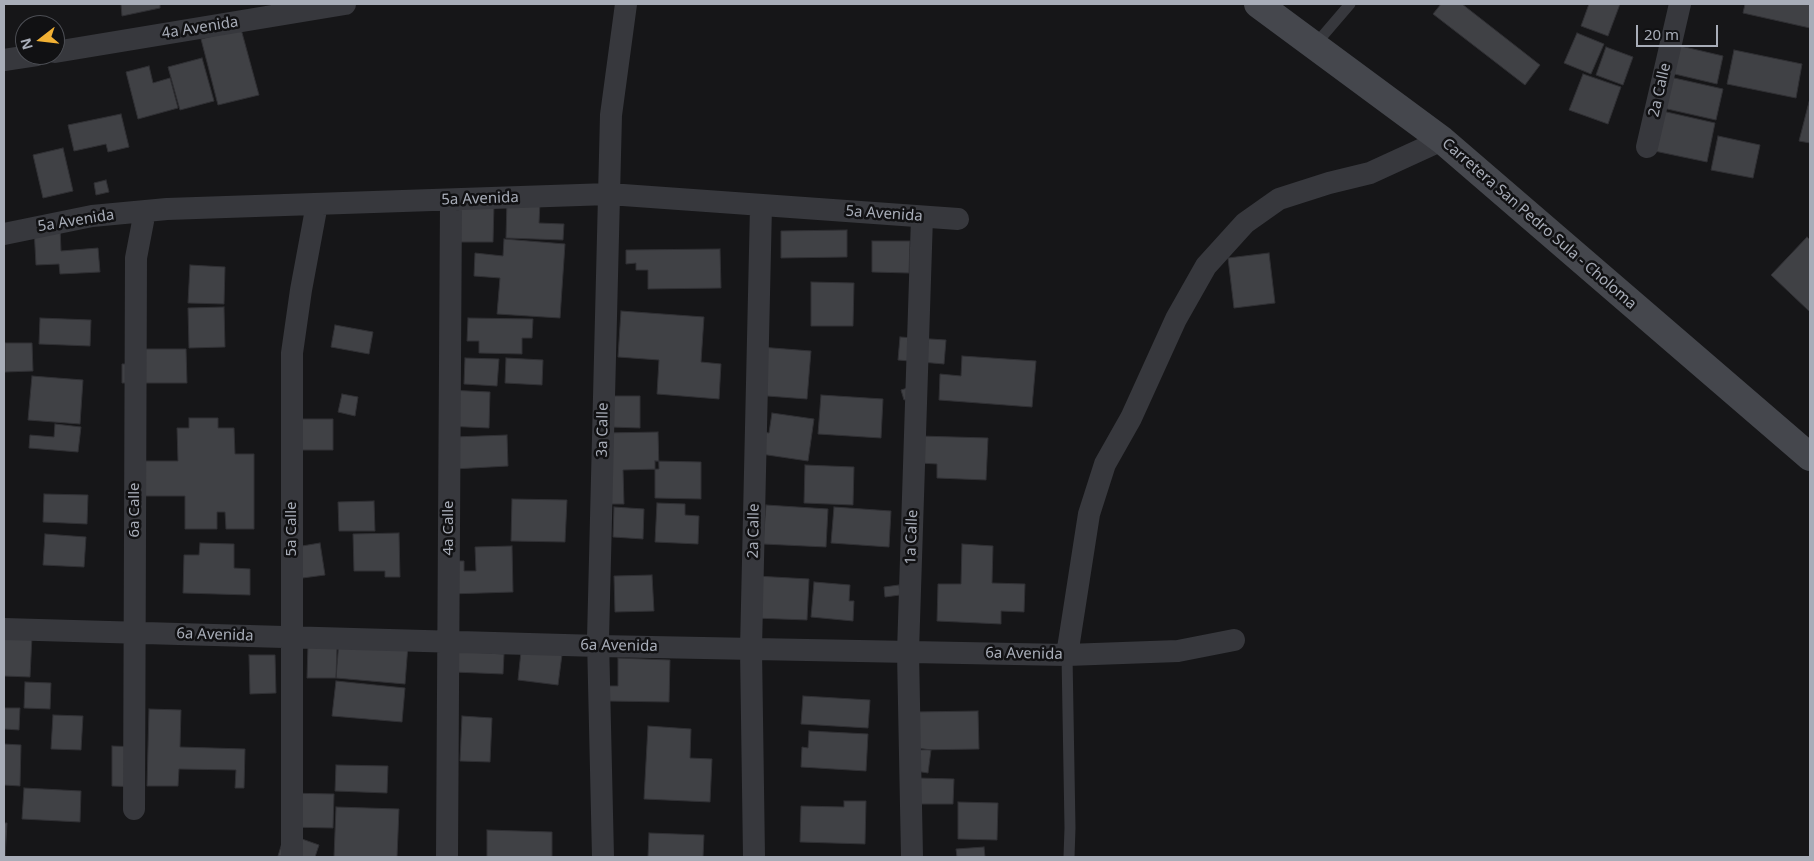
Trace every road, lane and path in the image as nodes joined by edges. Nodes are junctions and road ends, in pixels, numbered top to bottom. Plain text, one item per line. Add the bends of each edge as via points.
1 (345, 4) edge
2 (626, 4) edge
3 (1258, 4) edge
4 (1350, 4) edge
5 (1680, 4) edge
6 (1314, 46) junction
7 (65, 50) edge
8 (1442, 140) junction
9 (1647, 147) dead end
10 (609, 194) junction
11 (451, 200) junction
12 (318, 204) junction
13 (761, 206) junction
14 (144, 211) junction
15 (922, 217) junction
16 (958, 219) dead end
17 (4, 234) edge
18 (1808, 449) edge
19 (4, 629) edge
20 (135, 633) junction
21 (292, 637) junction
22 (1234, 640) dead end
23 (448, 641) junction
24 (599, 646) junction
25 (751, 649) junction
26 (908, 652) junction
27 (1067, 655) junction
28 (134, 809) dead end
29 (292, 857) edge
30 (447, 857) edge
31 (603, 857) edge
32 (754, 857) edge
33 (912, 857) edge
34 (1069, 857) edge

1 - 7 street, 4a Avenida
2 - 10 street, 3a Calle via 611,115
3 - 6 main road, Carretera San Pedro Sula - Choloma
4 - 6 lane
5 - 9 street, 2a Calle
6 - 8 main road, Carretera San Pedro Sula - Choloma
8 - 18 main road, Carretera San Pedro Sula - Choloma
8 - 27 street via 1370,173 1279,199 1245,223 1206,266 1176,319 1131,418 1105,464 1089,514
10 - 11 street, 5a Avenida
10 - 13 street, 5a Avenida
10 - 24 street, 3a Calle
11 - 12 street, 5a Avenida
11 - 23 street, 4a Calle
12 - 14 street, 5a Avenida
12 - 21 street, 5a Calle via 292,353
13 - 15 street, 5a Avenida
13 - 25 street, 2a Calle
14 - 17 street, 5a Avenida via 92,216
14 - 20 street, 6a Calle via 136,258
15 - 16 street, 5a Avenida
15 - 26 street, 1a Calle
19 - 20 street, 6a Avenida
20 - 21 street, 6a Avenida
20 - 28 street, 6a Calle
21 - 23 street, 6a Avenida
21 - 29 street, 5a Calle
22 - 27 street, 6a Avenida via 1178,651
23 - 24 street, 6a Avenida
23 - 30 street, 4a Calle
24 - 25 street, 6a Avenida
24 - 31 street, 3a Calle
25 - 26 street, 6a Avenida
25 - 32 street, 2a Calle
26 - 27 street, 6a Avenida
26 - 33 street, 1a Calle
27 - 34 lane

